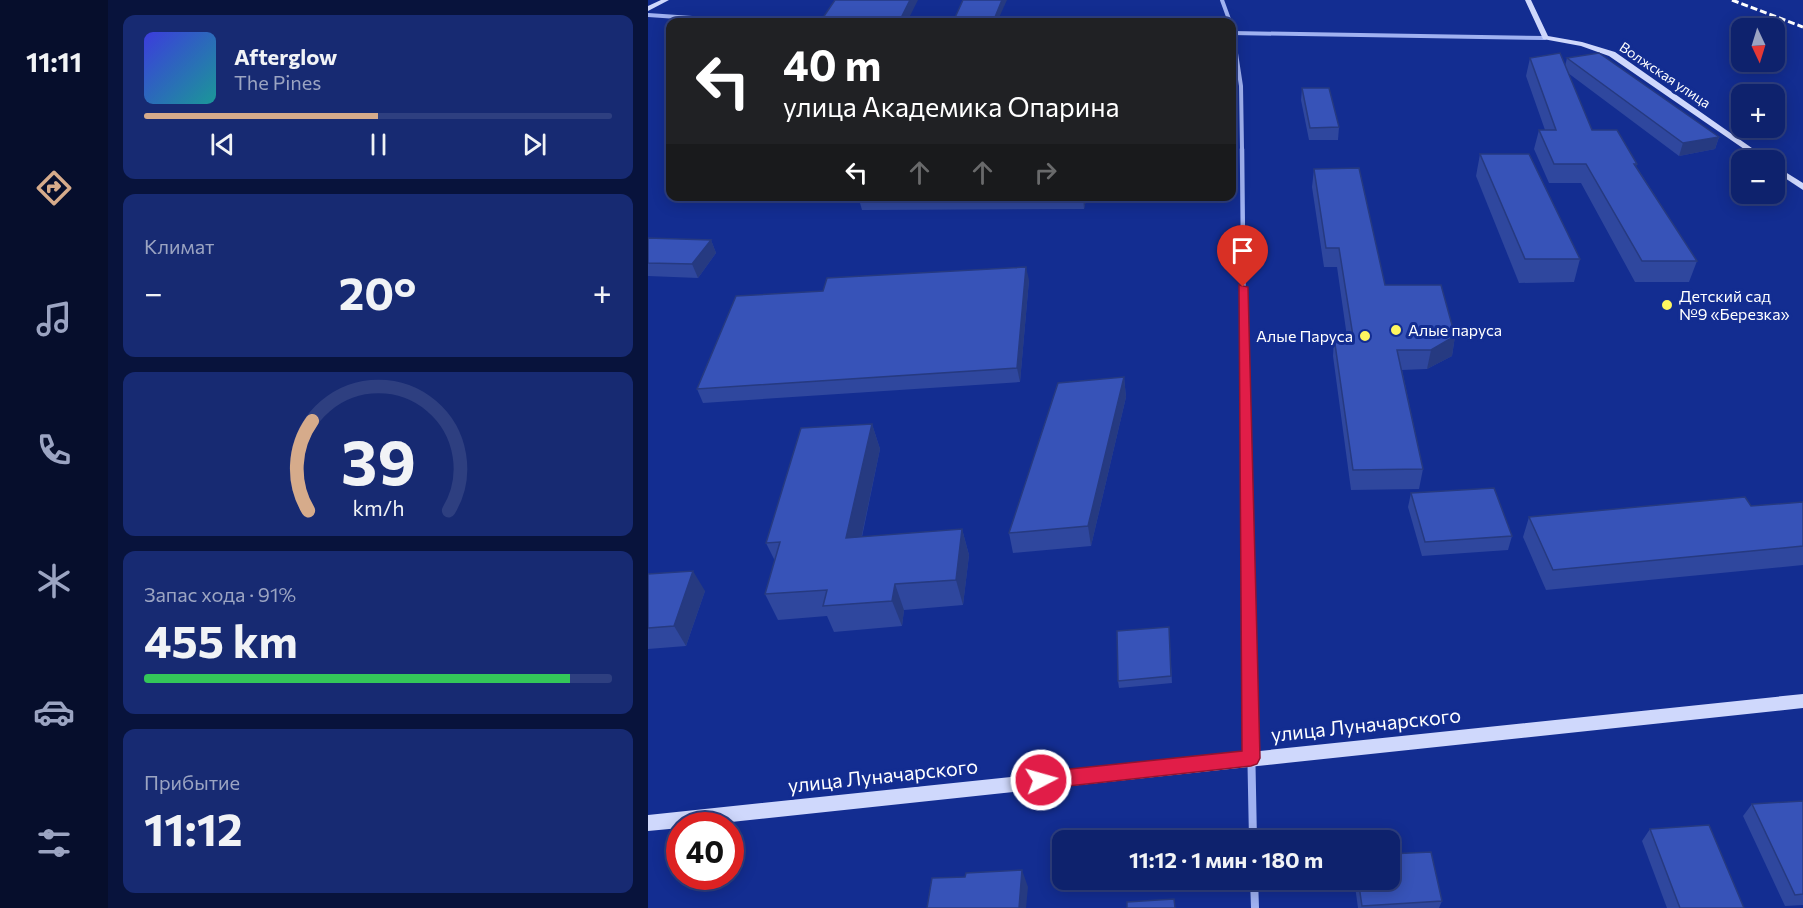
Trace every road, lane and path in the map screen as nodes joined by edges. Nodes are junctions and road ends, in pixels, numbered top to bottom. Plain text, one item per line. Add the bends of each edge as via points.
1 (666, 0) edge
2 (1222, 0) edge
3 (1528, 0) edge
4 (648, 9) edge
5 (648, 15) edge
6 (693, 18) edge
7 (1229, 18) edge
8 (1236, 31) edge
9 (1545, 38) junction
10 (1236, 55) edge
11 (1751, 150) edge
12 (1785, 175) edge
13 (1803, 187) edge
14 (1803, 701) edge
15 (1251, 758) junction
16 (648, 823) edge
17 (1253, 830) edge
18 (1254, 890) edge
19 (1255, 908) edge

1 - 4 street
2 - 7 street
3 - 9 street
5 - 6 street
8 - 9 street
9 - 11 street, Волжская улица via 1575,42 1612,54
10 - 15 street via 1241,86
12 - 13 street
14 - 15 street, улица Луначарского
15 - 16 street, улица Луначарского
15 - 17 street
18 - 19 street

